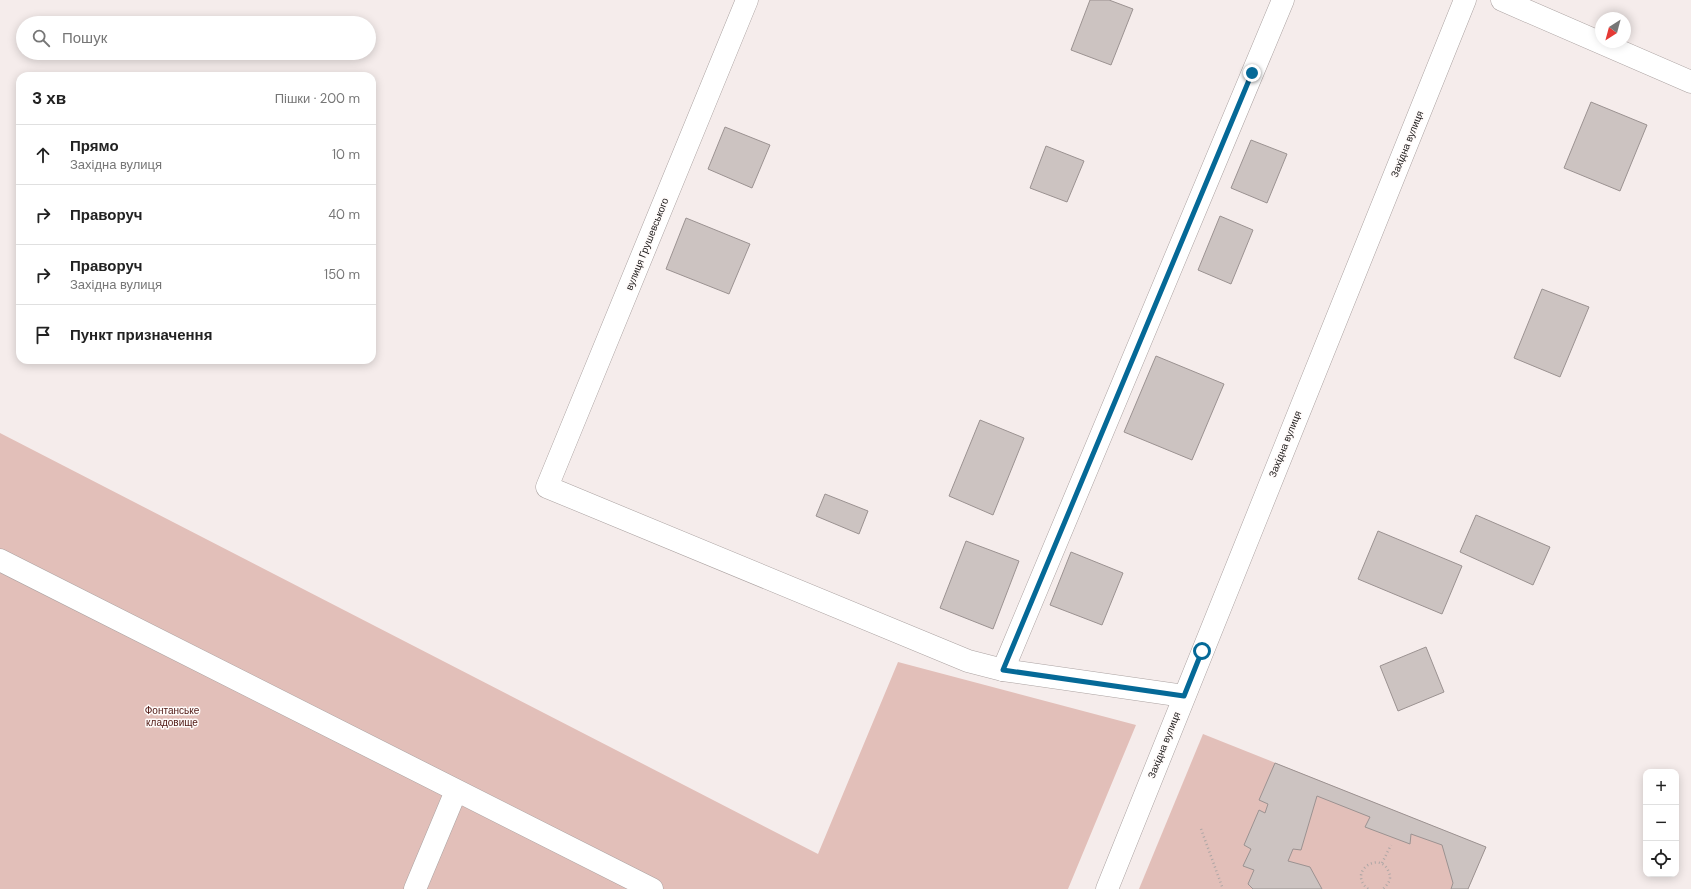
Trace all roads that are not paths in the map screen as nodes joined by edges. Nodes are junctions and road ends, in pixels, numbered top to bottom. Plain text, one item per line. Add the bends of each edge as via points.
1 (747, 0) edge
2 (1283, 0) edge
3 (1465, 0) edge
4 (1502, 0) edge
5 (1691, 82) edge
6 (0, 560) edge
7 (1003, 670) junction
8 (1184, 696) junction
9 (456, 791) junction
10 (415, 889) edge
11 (652, 889) edge
12 (1106, 889) edge

1 - 7 street, вулиця Грушевського via 547,487 968,661
2 - 7 street
3 - 8 street, Західна вулиця
4 - 5 street
6 - 9 street
7 - 8 street
8 - 12 street, Західна вулиця
9 - 10 street
9 - 11 street

